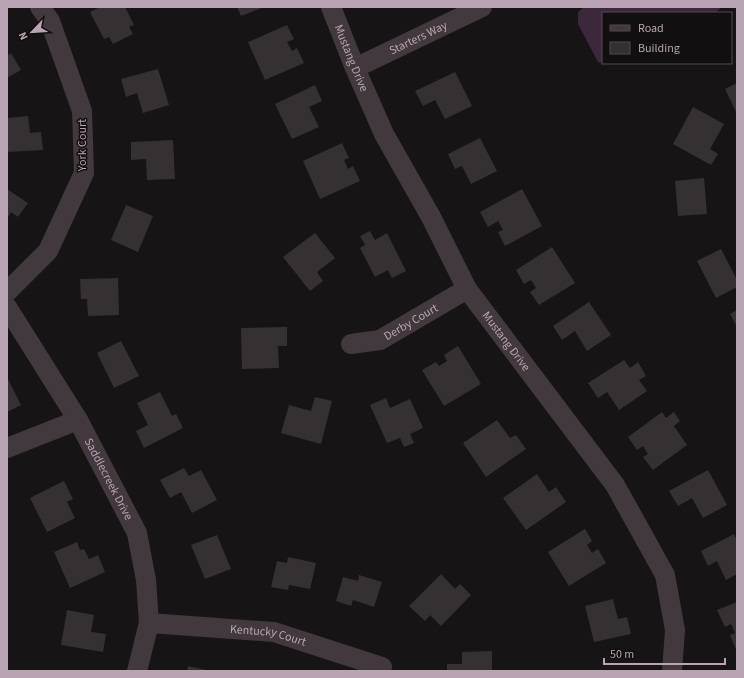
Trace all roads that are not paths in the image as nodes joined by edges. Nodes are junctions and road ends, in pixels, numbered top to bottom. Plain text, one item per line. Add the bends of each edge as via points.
1 (40, 7) edge
2 (331, 7) edge
3 (482, 7) edge
4 (355, 68) junction
5 (467, 289) junction
6 (7, 292) edge
7 (7, 307) edge
8 (351, 344) dead end
9 (78, 420) junction
10 (7, 448) edge
11 (149, 623) junction
12 (382, 668) dead end
13 (137, 671) edge
14 (672, 671) edge

1 - 6 street, York Court via 50,21 82,111 84,173 48,251
2 - 4 street, Mustang Drive
3 - 4 street, Starters Way
4 - 5 street, Mustang Drive via 384,134 431,217
5 - 8 street, Derby Court via 380,340
5 - 14 street, Mustang Drive via 615,485 665,575 675,630
7 - 9 street, Saddlecreek Drive
9 - 10 street
9 - 11 street, Saddlecreek Drive via 136,533 146,580
11 - 12 street, Kentucky Court via 274,632
11 - 13 street, Saddlecreek Drive

